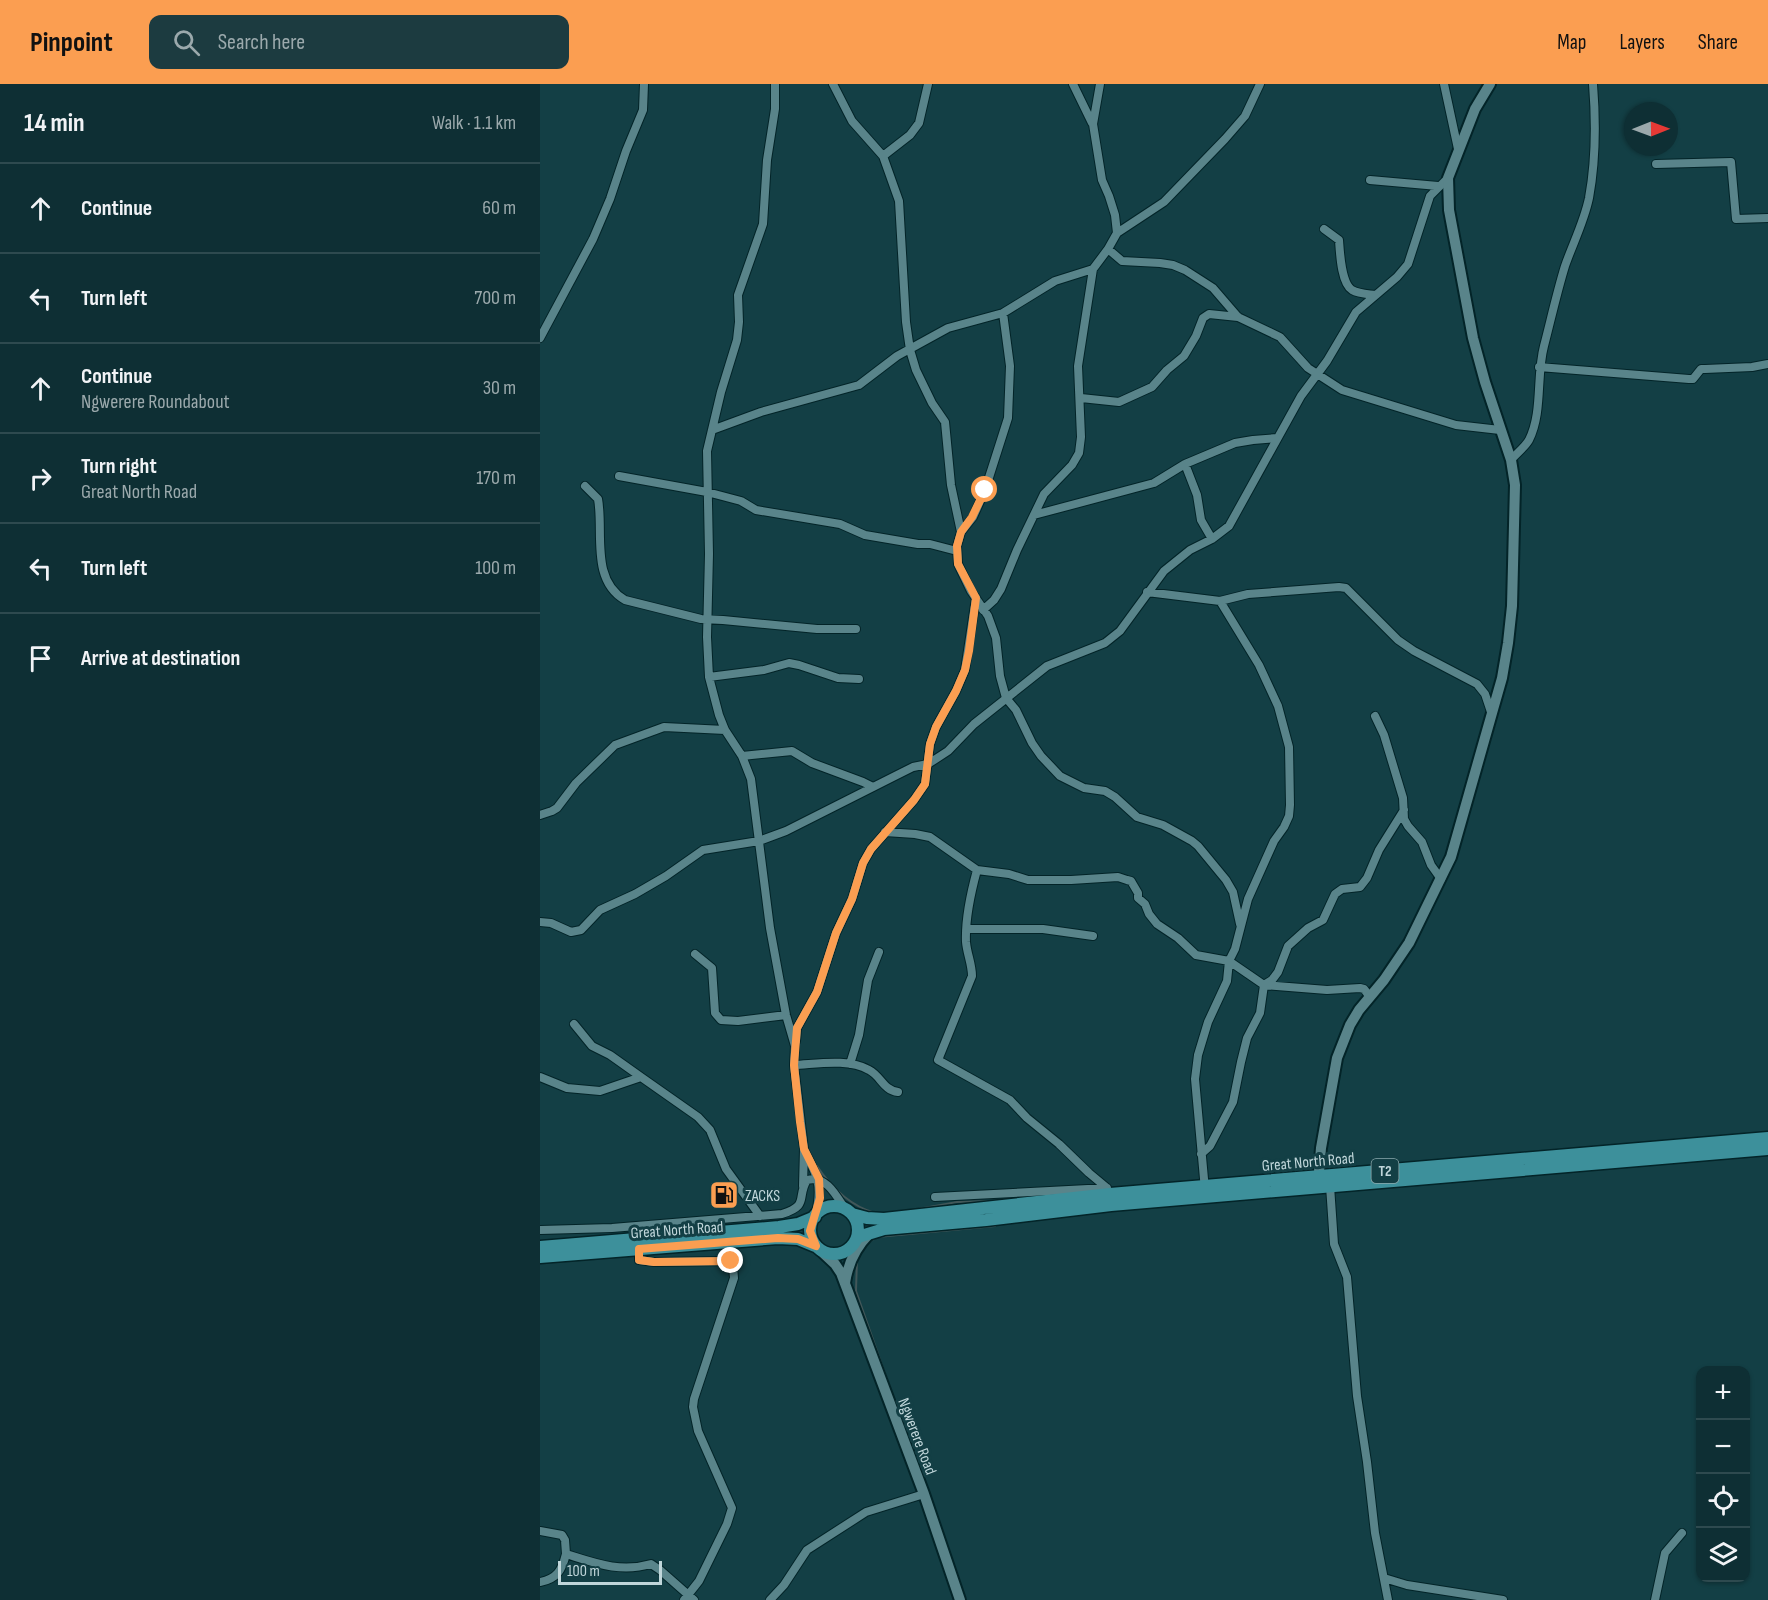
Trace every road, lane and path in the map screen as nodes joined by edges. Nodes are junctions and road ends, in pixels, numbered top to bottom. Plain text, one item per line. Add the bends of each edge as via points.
1 (644, 84) edge
2 (775, 84) edge
3 (832, 84) edge
4 (928, 84) edge
5 (1073, 84) edge
6 (1100, 84) edge
7 (1260, 84) edge
8 (1444, 84) edge
9 (1490, 84) edge
10 (1593, 84) edge
11 (1093, 124) junction
12 (1458, 149) junction
13 (883, 156) junction
14 (1656, 164) dead end
15 (1448, 178) junction
16 (1370, 180) dead end
17 (1438, 186) junction
18 (1768, 218) edge
19 (1324, 229) dead end
20 (1117, 233) junction
21 (1108, 249) junction
22 (1093, 269) junction
23 (1376, 295) junction
24 (1003, 313) junction
25 (1238, 317) junction
26 (540, 338) edge
27 (910, 350) junction
28 (1768, 364) edge
29 (1539, 367) junction
30 (1316, 374) junction
31 (1081, 398) junction
32 (712, 430) junction
33 (1500, 430) junction
34 (1277, 438) junction
35 (1511, 460) junction
36 (1185, 464) junction
37 (619, 476) dead end
38 (585, 486) dead end
39 (707, 492) junction
40 (1034, 515) junction
41 (961, 532) junction
42 (1212, 539) junction
43 (957, 551) junction
44 (1147, 592) junction
45 (976, 598) junction
46 (1220, 601) junction
47 (983, 610) junction
48 (707, 620) junction
49 (856, 629) dead end
50 (709, 677) junction
51 (859, 679) dead end
52 (1006, 698) junction
53 (1491, 712) junction
54 (1375, 716) dead end
55 (725, 730) junction
56 (742, 756) junction
57 (928, 764) junction
58 (873, 787) junction
59 (1404, 810) junction
60 (540, 815) edge
61 (885, 832) junction
62 (759, 841) junction
63 (977, 870) junction
64 (1441, 879) junction
65 (540, 921) edge
66 (1240, 924) junction
67 (968, 929) junction
68 (1093, 936) dead end
69 (879, 952) dead end
70 (695, 954) dead end
71 (1229, 961) junction
72 (1264, 985) junction
73 (1370, 997) junction
74 (786, 1015) junction
75 (574, 1024) dead end
76 (795, 1046) junction
77 (850, 1064) junction
78 (794, 1065) junction
79 (540, 1077) edge
80 (641, 1077) junction
81 (898, 1092) dead end
82 (1768, 1138) edge
83 (804, 1149) junction
84 (1768, 1149) edge
85 (1201, 1154) junction
86 (819, 1179) junction
87 (1322, 1183) junction
88 (803, 1186) junction
89 (1205, 1191) junction
90 (1109, 1196) junction
91 (935, 1197) dead end
92 (848, 1211) junction
93 (760, 1216) junction
94 (815, 1217) junction
95 (540, 1230) edge
96 (870, 1232) junction
97 (857, 1239) junction
98 (540, 1247) edge
99 (817, 1247) junction
100 (639, 1249) junction
101 (852, 1255) junction
102 (540, 1257) edge
103 (845, 1284) junction
104 (924, 1494) junction
105 (540, 1531) edge
106 (1682, 1533) dead end
107 (566, 1554) junction
108 (1384, 1578) junction
109 (540, 1582) edge
110 (689, 1598) edge
111 (770, 1600) edge
112 (960, 1600) edge
113 (1388, 1600) edge
114 (1503, 1600) edge
115 (1655, 1600) edge

1 - 26 street via 644,110 610,199
2 - 32 street via 763,224 738,295 737,340
3 - 13 street via 852,121
4 - 13 street via 919,123
5 - 11 street
6 - 11 street
7 - 20 street via 1245,116 1190,176 1164,202
8 - 12 street
9 - 12 street
10 - 29 street via 1596,135 1588,198 1581,229 1564,269
11 - 20 street via 1102,180
12 - 15 street
13 - 27 street via 899,201
14 - 18 street via 1731,162 1736,219
15 - 17 street
15 - 33 street via 1449,210 1473,338
16 - 17 street
17 - 23 street via 1430,196 1408,264
19 - 23 street via 1339,240 1347,284 1352,290
20 - 21 street
21 - 22 street
21 - 25 street via 1122,261 1160,262 1185,270 1213,288
22 - 24 street via 1055,281
22 - 31 street via 1078,366
23 - 30 street via 1356,312
24 - 27 street via 948,328
24 - 41 street via 1011,366 1008,418 985,490
25 - 30 street via 1280,337
25 - 31 street via 1209,314 1203,318 1184,356 1152,387 1119,402
27 - 32 street via 859,385
27 - 41 street via 932,403 945,422 951,485
28 - 29 street via 1701,369 1689,380
29 - 35 street via 1533,428 1528,442
30 - 33 street via 1356,395 1456,425
30 - 34 street
31 - 40 street via 1079,453 1044,494
32 - 39 street via 707,451
33 - 35 street
34 - 36 street via 1235,443
34 - 42 street via 1229,526
35 - 53 street via 1515,484 1512,606 1502,678
36 - 40 street via 1154,483
36 - 42 street via 1197,495 1201,520
37 - 39 street
38 - 48 street via 598,499 602,562 616,595
39 - 43 street via 741,501 756,510 840,524 865,535
39 - 48 street
40 - 47 street via 1001,589
41 - 43 street
42 - 44 street via 1174,562
43 - 45 street via 958,564
44 - 46 street
44 - 52 street via 1120,632 1105,643 1047,666
45 - 47 street
45 - 57 street via 965,670 936,727
46 - 53 street via 1272,591 1346,588 1398,640 1477,684
46 - 66 street via 1274,695 1289,747 1289,816 1260,869
47 - 52 street via 996,638
48 - 49 street
48 - 50 street
50 - 51 street via 789,663 838,678
50 - 55 street
52 - 57 street
52 - 66 street via 1032,743 1060,776 1084,788 1105,792 1137,817 1192,840 1233,892
53 - 64 street via 1451,857
54 - 59 street
55 - 56 street
55 - 60 street via 664,727 615,745 557,808
56 - 58 street via 792,751 812,764
56 - 62 street via 752,779
57 - 58 street via 913,767
57 - 61 street via 925,784
58 - 62 street
59 - 64 street via 1404,819 1422,842
59 - 72 street via 1360,887 1335,894 1323,920 1288,946 1278,972
61 - 63 street via 930,837
61 - 76 street via 863,863 817,992 797,1028
62 - 65 street via 703,850 666,876 600,910 581,930 571,932
62 - 74 street
63 - 67 street
63 - 71 street via 1028,880 1118,877 1131,881 1149,914 1167,932 1196,955
64 - 73 street via 1409,943
66 - 71 street
67 - 68 street via 1043,929
67 - 90 street via 972,976 938,1060 1010,1100
69 - 77 street via 868,980
70 - 74 street via 712,968 715,1013 721,1020
71 - 72 street
71 - 85 street via 1227,981 1208,1022 1197,1063
72 - 73 street via 1319,990 1360,988
72 - 85 street via 1260,1013 1247,1038 1233,1102 1210,1146
73 - 87 street via 1350,1025 1337,1058 1321,1148
74 - 76 street
75 - 80 street via 592,1046
76 - 78 street
77 - 78 street
77 - 81 street via 872,1071 887,1089
78 - 83 street
79 - 80 street via 567,1088 600,1091
80 - 93 street via 710,1130 726,1169
82 - 87 main road, Great North Road / T2
83 - 86 street
83 - 88 street
84 - 87 main road, Great North Road / T2
85 - 89 street
86 - 88 street via 807,1180
86 - 92 street
86 - 94 street
87 - 89 main road, Great North Road / T2
87 - 108 street via 1334,1244 1347,1277 1357,1396
88 - 93 street via 797,1208
89 - 90 main road, Great North Road / T2
90 - 91 street
90 - 92 main road, Great North Road / T2 via 884,1219
90 - 96 main road, Great North Road / T2 via 986,1220
92 - 94 main road via 836,1206
92 - 97 main road via 858,1225
93 - 95 street
94 - 98 main road, Great North Road via 779,1227
94 - 99 main road via 810,1231
96 - 97 main road, Great North Road / T2
96 - 101 street
97 - 99 main road via 842,1253
97 - 101 street
99 - 100 main road, Great North Road via 798,1239 778,1238
99 - 103 street, Ngwerere Road via 835,1264
100 - 102 main road, Great North Road
100 - 110 street via 639,1260 731,1261 733,1267 734,1278 693,1407 698,1431 731,1514
101 - 103 street
103 - 104 street, Ngwerere Road
104 - 111 street via 866,1512 807,1550
104 - 112 street, Ngwerere Road
105 - 107 street via 562,1535
106 - 115 street via 1665,1553
107 - 109 street via 559,1573
107 - 110 street via 608,1567 651,1564
108 - 113 street
108 - 114 street

